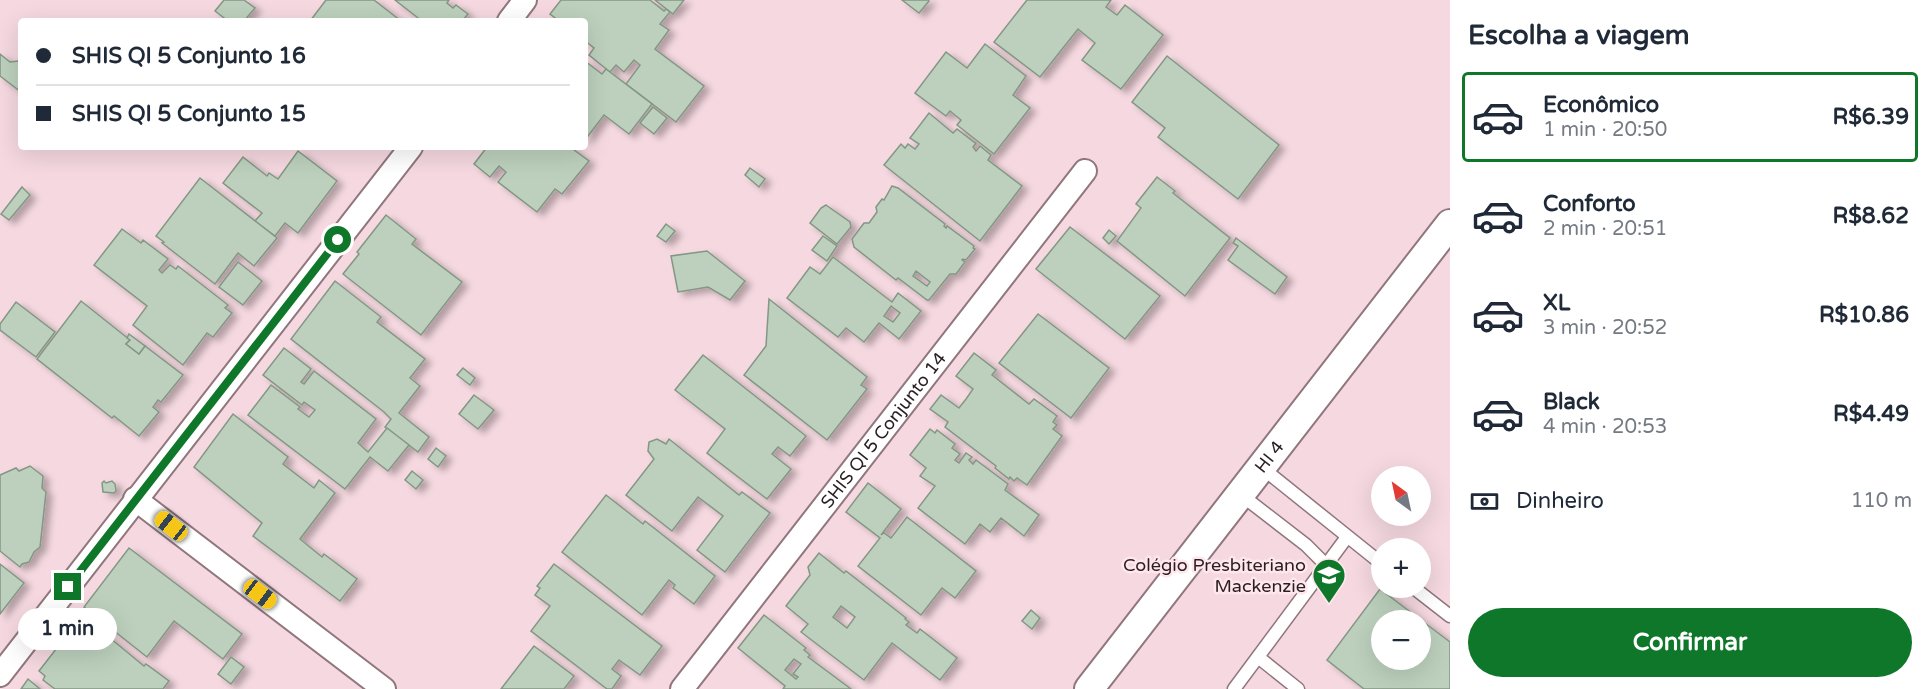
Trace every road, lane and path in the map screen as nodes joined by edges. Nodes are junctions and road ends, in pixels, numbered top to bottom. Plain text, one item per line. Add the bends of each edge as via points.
1 (525, 0) edge
2 (511, 18) edge
3 (409, 150) edge
4 (1085, 171) dead end
5 (1450, 224) edge
6 (1261, 467) junction
7 (1240, 494) junction
8 (135, 499) junction
9 (1347, 537) junction
10 (1371, 556) edge
11 (1326, 565) junction
12 (1427, 598) edge
13 (1450, 616) edge
14 (1258, 657) junction
15 (0, 675) edge
16 (384, 689) edge
17 (682, 689) edge
18 (1089, 689) edge
19 (1234, 689) edge
20 (1298, 689) edge

1 - 2 street
3 - 8 street
4 - 17 street, SHIS QI 5 Conjunto 14
5 - 6 street, HI 4
6 - 7 street, HI 4
6 - 9 lane
7 - 11 lane
7 - 18 street, HI 4
8 - 15 street
8 - 16 street
9 - 10 lane
9 - 11 lane
11 - 14 lane
12 - 13 lane
14 - 19 lane
14 - 20 lane

